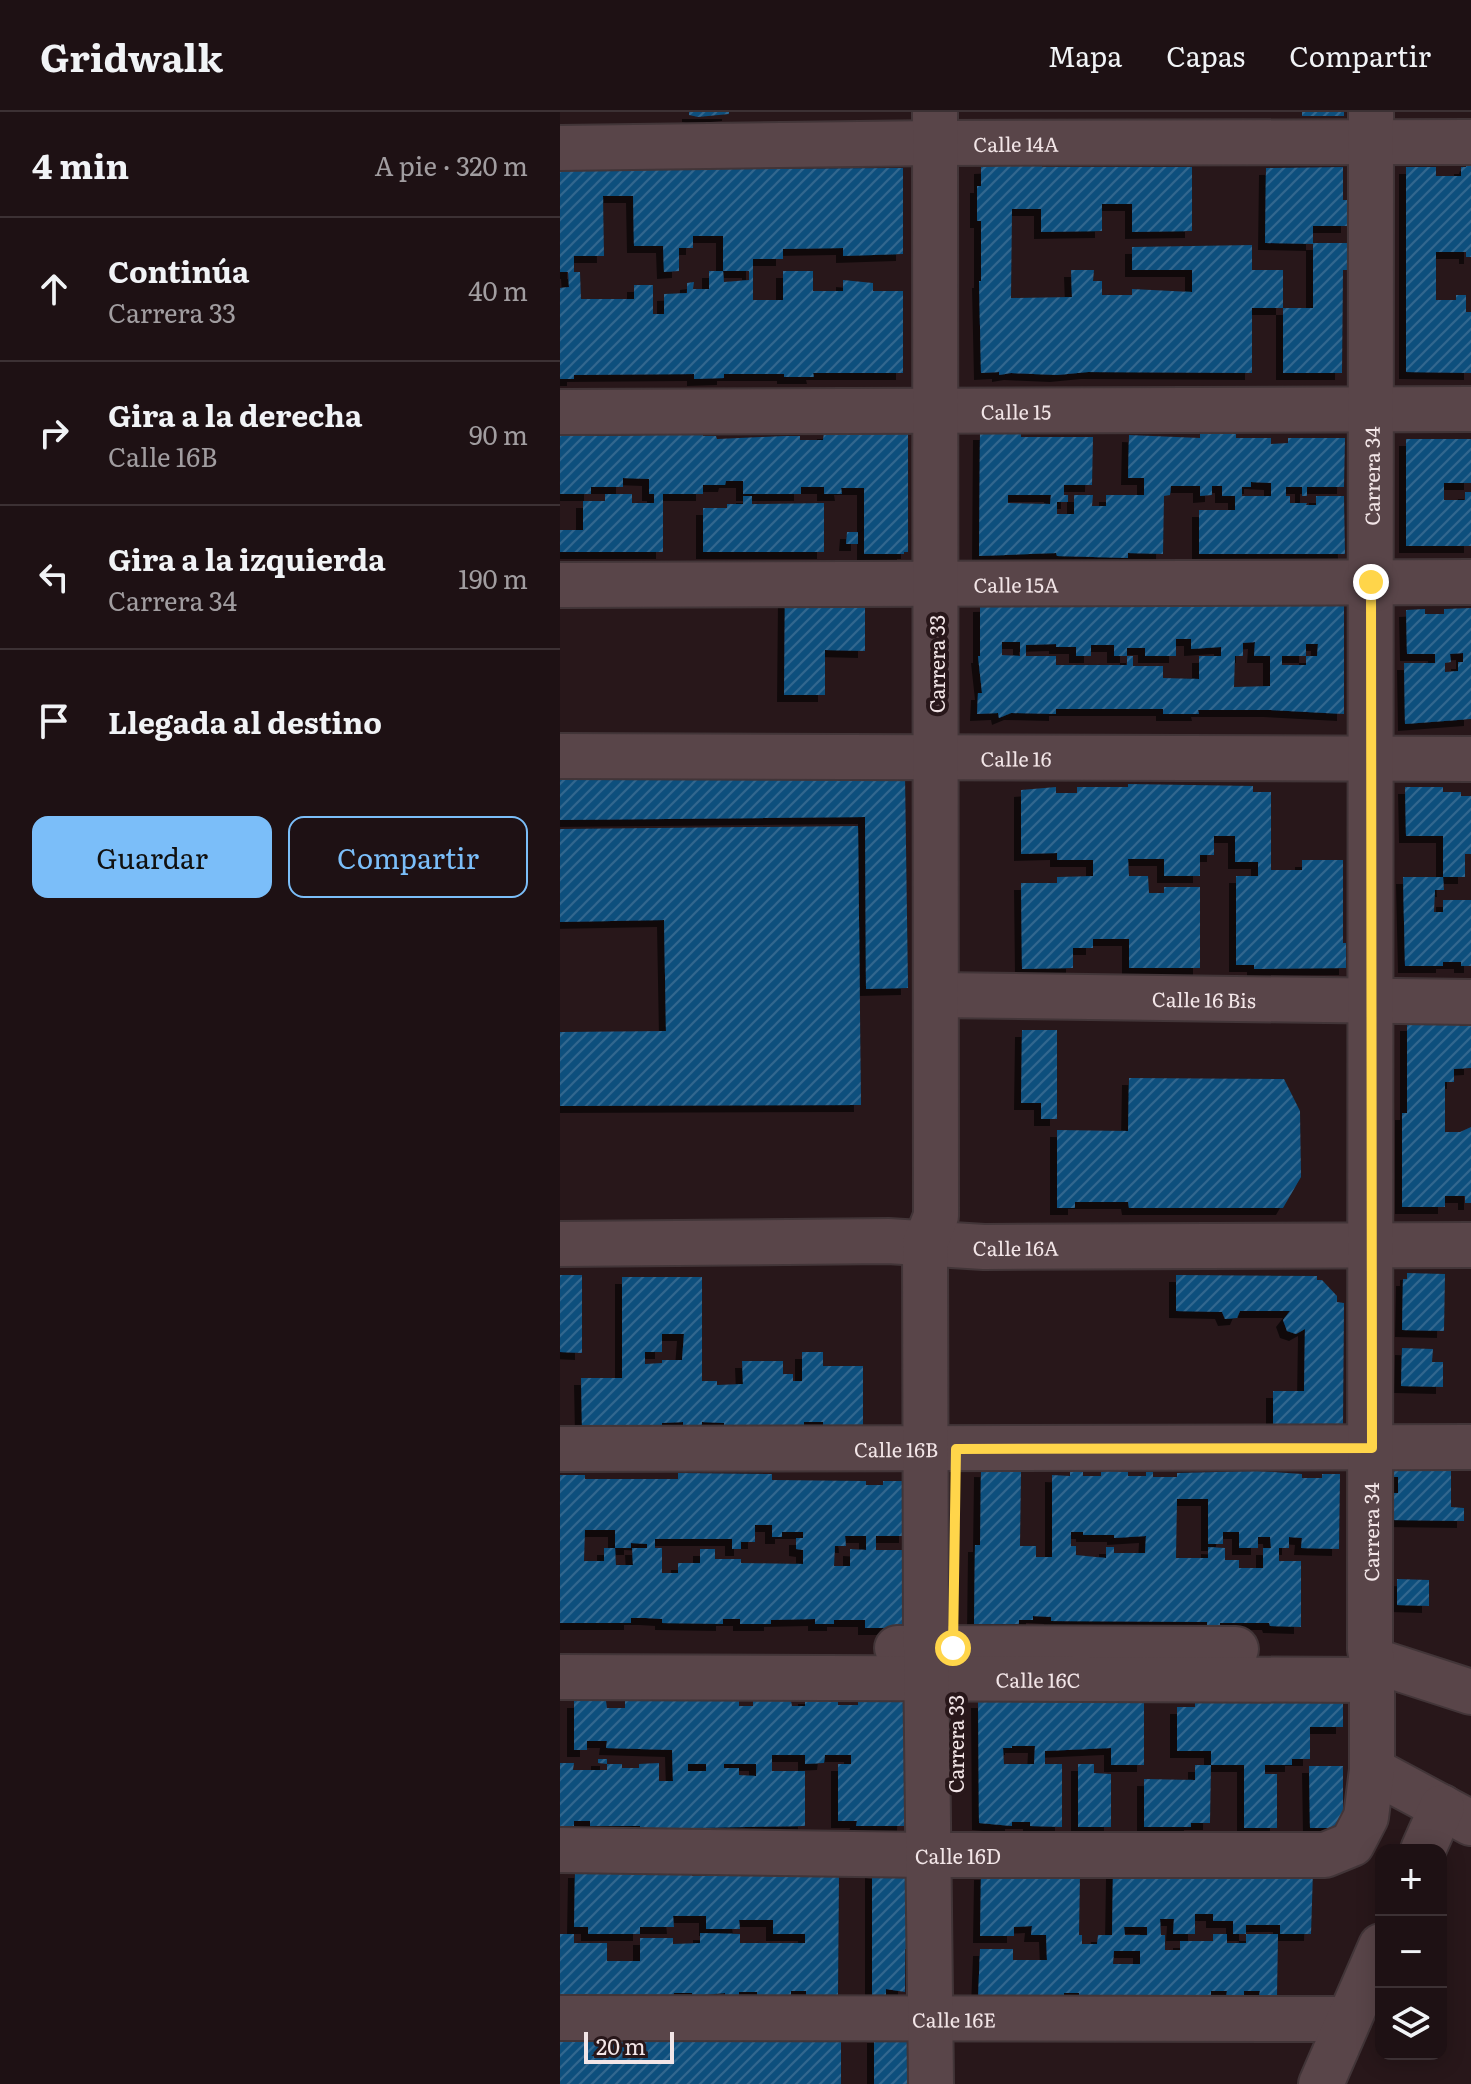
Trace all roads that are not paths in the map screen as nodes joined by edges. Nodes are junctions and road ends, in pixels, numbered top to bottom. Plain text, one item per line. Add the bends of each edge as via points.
1 (1371, 127) edge
2 (935, 128) edge
3 (1471, 142) edge
4 (560, 148) edge
5 (1471, 409) edge
6 (1371, 411) junction
7 (560, 412) edge
8 (935, 412) junction
9 (936, 582) junction
10 (1371, 582) junction
11 (1471, 582) edge
12 (560, 585) edge
13 (560, 756) edge
14 (936, 758) junction
15 (1372, 759) junction
16 (1471, 759) edge
17 (936, 995) junction
18 (1372, 1002) junction
19 (1471, 1002) edge
20 (937, 1234) junction
21 (560, 1244) edge
22 (1471, 1245) edge
23 (1371, 1246) junction
24 (1471, 1447) edge
25 (1372, 1448) junction
26 (560, 1449) edge
27 (942, 1449) junction
28 (560, 1647) edge
29 (940, 1663) junction
30 (1372, 1663) junction
31 (560, 1677) edge
32 (1471, 1692) edge
33 (1372, 1770) junction
34 (1456, 1815) edge
35 (1352, 1844) joint
36 (1429, 1844) edge
37 (560, 1850) edge
38 (942, 1855) junction
39 (1375, 1960) edge
40 (560, 2018) edge
41 (943, 2019) junction
42 (1349, 2019) junction
43 (931, 2084) edge
44 (956, 2084) edge
45 (1321, 2084) edge

1 - 2 street, Calle 14A
1 - 3 street, Calle 14A
1 - 6 street, Carrera 34
2 - 4 street, Calle 14A
2 - 8 street, Carrera 33
5 - 6 street, Calle 15
6 - 8 street, Calle 15
6 - 10 street, Carrera 34
7 - 8 street, Calle 15
8 - 9 street, Carrera 33
9 - 10 street, Calle 15A
9 - 12 street, Calle 15A
9 - 14 street, Carrera 33
10 - 11 street, Calle 15A
10 - 15 street, Carrera 34
13 - 14 street, Calle 16
14 - 15 street, Calle 16
14 - 17 street, Carrera 33
15 - 16 street, Calle 16
15 - 18 street, Carrera 34
17 - 18 street, Calle 16 Bis
17 - 20 street, Carrera 33
18 - 19 street, Calle 16 Bis
18 - 23 street, Carrera 34
20 - 21 street, Calle 16A via 873,1241
20 - 23 street, Calle 16A via 984,1247
20 - 27 street, Carrera 33
22 - 23 street, Calle 16A
23 - 25 street, Carrera 34
24 - 25 street, Calle 16B
25 - 27 street, Calle 16B
25 - 30 street, Carrera 34
26 - 27 street, Calle 16B
27 - 29 street, Carrera 33
28 - 29 street, Calle 16C
29 - 30 street, Calle 16C
29 - 31 street, Calle 16C
29 - 38 street, Carrera 33
30 - 32 street, Calle 16C
30 - 33 street, Carrera 34
33 - 34 street
33 - 35 street, Carrera 34 via 1366,1817
34 - 36 street
35 - 38 street, Calle 16D via 1325,1855
37 - 38 street, Calle 16D
38 - 41 street, Carrera 33
39 - 42 street
40 - 41 street, Calle 16E
41 - 42 street, Calle 16E
41 - 43 street, Carrera 33
41 - 44 street, Carrera 33
42 - 45 street

